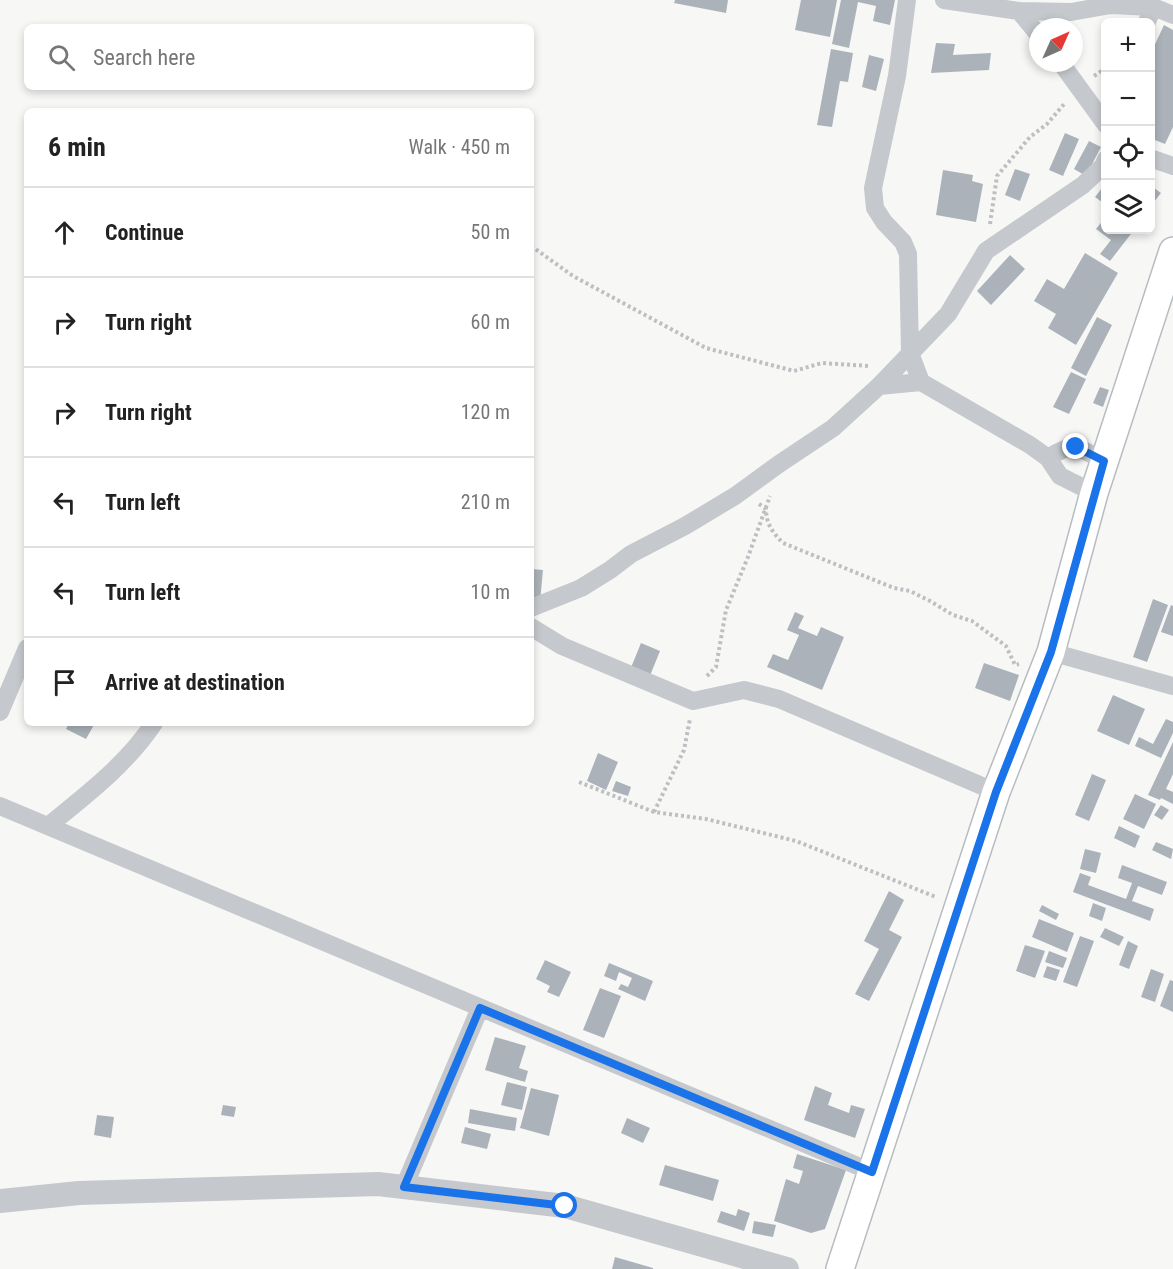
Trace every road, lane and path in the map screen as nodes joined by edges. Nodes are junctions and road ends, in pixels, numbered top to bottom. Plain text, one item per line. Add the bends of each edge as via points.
1 (907, 0) edge
2 (944, 0) edge
3 (1000, 4) edge
4 (1019, 11) junction
5 (1150, 15) edge
6 (1173, 15) edge
7 (1029, 23) edge
8 (1101, 71) edge
9 (1068, 72) edge
10 (1079, 86) junction
11 (1101, 118) edge
12 (1155, 161) edge
13 (1173, 166) edge
14 (1101, 168) edge
15 (534, 248) edge
16 (986, 251) junction
17 (1173, 251) edge
18 (910, 353) junction
19 (896, 369) junction
20 (921, 382) junction
21 (879, 386) junction
22 (1048, 458) junction
23 (1104, 461) junction
24 (779, 464) junction
25 (1094, 493) junction
26 (735, 496) junction
27 (766, 509) junction
28 (534, 607) edge
29 (534, 629) edge
30 (1051, 652) junction
31 (24, 655) edge
32 (1173, 686) edge
33 (693, 701) junction
34 (0, 712) edge
35 (152, 726) edge
36 (579, 782) dead end
37 (996, 792) junction
38 (0, 806) edge
39 (654, 812) junction
40 (48, 826) junction
41 (959, 906) junction
42 (480, 1008) junction
43 (872, 1172) junction
44 (404, 1187) junction
45 (0, 1201) edge
46 (787, 1269) edge
47 (840, 1269) edge

1 - 18 street via 897,76 873,188 875,208 908,254
2 - 3 street
3 - 4 street
4 - 5 street via 1071,12 1111,5
4 - 7 street
5 - 6 street
8 - 10 path
9 - 10 street
10 - 11 street
10 - 16 path via 997,176
12 - 13 street
14 - 16 street via 1083,185
15 - 19 path via 573,276 706,348 794,371 822,363
16 - 18 street via 948,314
17 - 23 main road
18 - 19 street
18 - 20 street
19 - 21 street
20 - 21 street
20 - 22 street
21 - 24 street via 833,428
22 - 23 street via 1076,447
22 - 25 street via 1060,477
23 - 25 main road
24 - 26 street
24 - 27 path
25 - 30 main road
26 - 27 path via 753,500
26 - 28 street via 632,554 581,588
27 - 30 path via 766,519 783,543 910,591 972,621 1006,646 1015,665
27 - 33 path via 726,610 716,667 702,682
29 - 33 street via 562,646
30 - 32 street
30 - 37 main road
31 - 34 street
33 - 37 street via 744,690 779,699
33 - 39 path via 684,750
35 - 40 street via 104,779
36 - 39 path
37 - 41 main road
38 - 40 street
39 - 41 path via 706,819 796,841
40 - 42 street
41 - 43 main road
42 - 43 street
42 - 44 street
43 - 47 main road
44 - 45 street via 378,1184 79,1193
44 - 46 street via 565,1206

